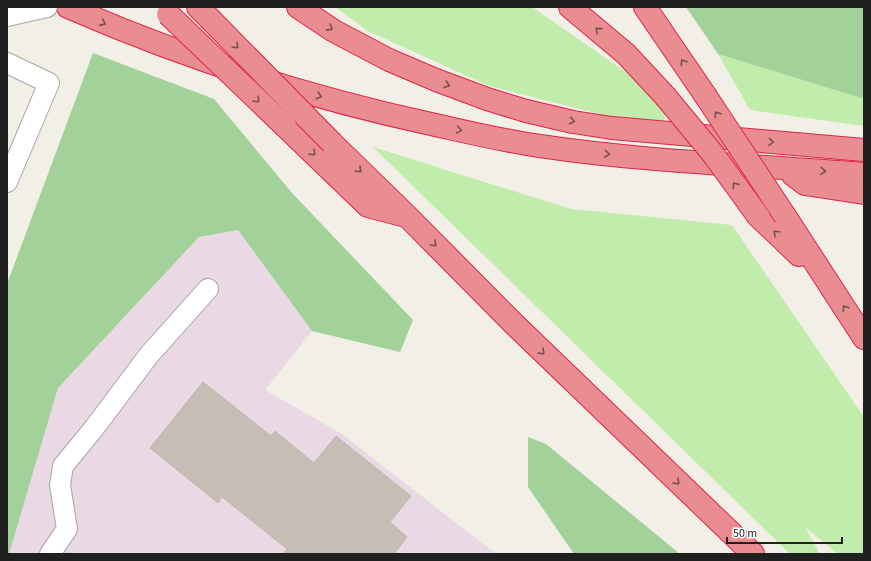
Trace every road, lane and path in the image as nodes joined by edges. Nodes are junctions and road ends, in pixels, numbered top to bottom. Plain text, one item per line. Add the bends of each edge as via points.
1 (47, 7) edge
2 (68, 7) edge
3 (298, 7) edge
4 (570, 7) edge
5 (645, 7) edge
6 (165, 11) edge
7 (203, 13) edge
8 (7, 16) edge
9 (7, 63) edge
10 (864, 150) edge
11 (784, 168) junction
12 (864, 174) edge
13 (7, 182) edge
14 (864, 193) edge
15 (407, 216) junction
16 (825, 279) junction
17 (208, 289) dead end
18 (864, 338) edge
19 (50, 554) edge
20 (753, 554) edge

1 - 8 lane
2 -> 11 highway via 120,29 256,78 393,116 540,146 677,161
3 -> 10 highway via 334,31 389,60 487,99 526,111 612,128
16 -> 4 highway, bridge via 758,216 713,154 626,54
16 -> 5 highway, bridge
6 -> 15 highway, bridge via 368,206
7 -> 15 highway, bridge
9 - 13 lane via 49,83
11 -> 12 highway
11 - 14 highway via 805,184
15 -> 20 highway via 514,324
18 -> 16 highway
17 - 19 lane via 149,354 63,466 60,485 67,529

